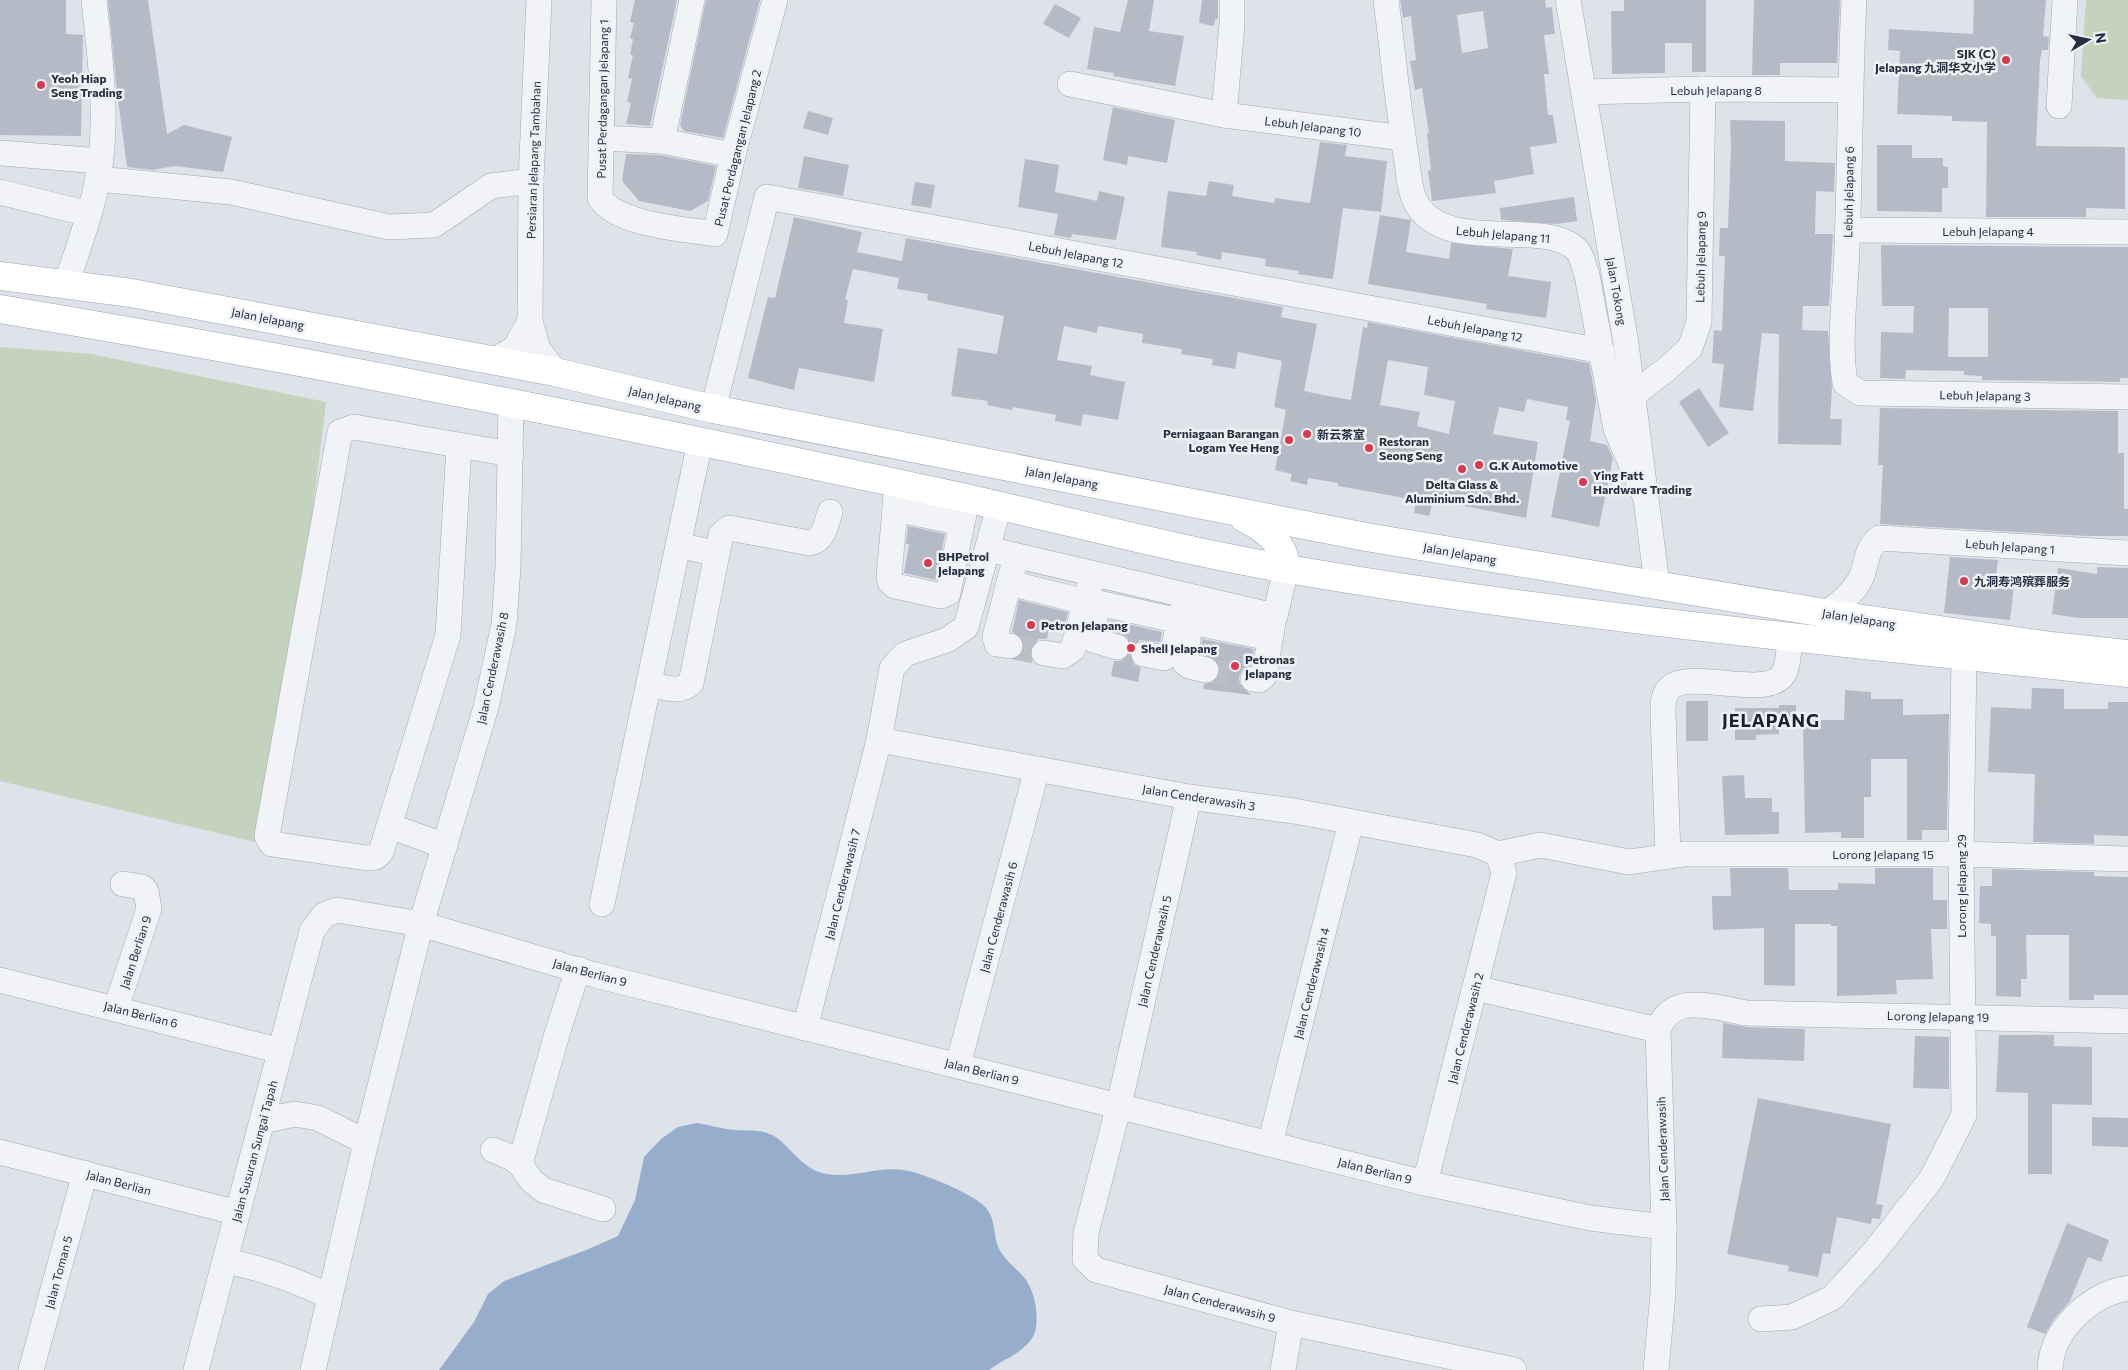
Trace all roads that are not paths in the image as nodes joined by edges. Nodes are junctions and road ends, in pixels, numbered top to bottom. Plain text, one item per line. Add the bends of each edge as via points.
1 (94, 0) edge
2 (539, 0) edge
3 (604, 0) edge
4 (692, 0) edge
5 (775, 0) edge
6 (1232, 0) edge
7 (1386, 0) edge
8 (1568, 0) edge
9 (1854, 0) edge
10 (2065, 0) edge
11 (1070, 84) dead end
12 (1703, 89) junction
13 (1849, 90) junction
14 (1584, 92) junction
15 (2059, 106) dead end
16 (1224, 115) junction
17 (601, 138) junction
18 (1403, 138) junction
19 (662, 141) junction
20 (0, 153) edge
21 (733, 155) junction
22 (99, 170) junction
23 (531, 182) junction
24 (0, 192) edge
25 (600, 198) joint
26 (89, 214) junction
27 (1848, 230) junction
28 (2128, 232) edge
29 (716, 234) junction
30 (754, 244) junction
31 (0, 276) edge
32 (66, 284) junction
33 (0, 309) edge
34 (530, 321) junction
35 (1602, 352) junction
36 (495, 360) junction
37 (555, 372) junction
38 (1845, 383) joint
39 (1633, 395) junction
40 (2128, 397) edge
41 (511, 403) junction
42 (713, 409) junction
43 (700, 442) junction
44 (459, 446) junction
45 (511, 454) junction
46 (896, 496) junction
47 (1645, 496) junction
48 (999, 506) junction
49 (1222, 508) junction
50 (965, 511) junction
51 (830, 512) dead end
52 (1366, 537) junction
53 (678, 545) junction
54 (988, 549) junction
55 (2128, 553) edge
56 (717, 554) junction
57 (1016, 556) junction
58 (1286, 569) junction
59 (1098, 575) junction
60 (1656, 584) junction
61 (1007, 592) junction
62 (976, 593) junction
63 (1191, 597) junction
64 (1092, 602) junction
65 (1827, 613) junction
66 (1186, 622) junction
67 (1272, 627) junction
68 (1790, 637) junction
69 (1010, 646) tunnel mouth
70 (1117, 647) dead end
71 (1044, 653) tunnel mouth
72 (1144, 654) dead end
73 (2128, 654) edge
74 (1964, 657) junction
75 (1206, 670) tunnel mouth
76 (2128, 673) edge
77 (1253, 680) dead end
78 (649, 684) junction
79 (879, 740) junction
80 (1037, 769) junction
81 (1189, 797) junction
82 (1351, 822) junction
83 (390, 826) junction
84 (445, 846) junction
85 (1961, 854) junction
86 (1668, 856) junction
87 (2128, 859) edge
88 (1501, 864) junction
89 (123, 884) dead end
90 (602, 904) dead end
91 (421, 924) junction
92 (312, 931) joint
93 (578, 969) junction
94 (0, 980) edge
95 (1475, 988) junction
96 (116, 1008) junction
97 (1961, 1016) junction
98 (2128, 1021) edge
99 (805, 1028) junction
100 (1658, 1030) junction
101 (281, 1051) junction
102 (958, 1065) junction
103 (1118, 1105) junction
104 (262, 1120) junction
105 (366, 1142) junction
106 (1270, 1144) junction
107 (493, 1150) dead end
108 (0, 1152) edge
109 (520, 1164) junction
110 (85, 1173) junction
111 (1425, 1183) junction
112 (603, 1209) dead end
113 (238, 1213) junction
114 (1664, 1227) junction
115 (225, 1261) junction
116 (2128, 1288) edge
117 (329, 1296) junction
118 (1762, 1319) dead end
119 (1292, 1323) junction
120 (1452, 1364) edge
121 (31, 1370) edge
122 (196, 1370) edge
123 (313, 1370) edge
124 (1282, 1370) edge
125 (1514, 1370) edge
126 (1656, 1370) edge
127 (2050, 1370) edge

1 - 22 street via 103,126
2 - 23 street, Persiaran Jelapang Tambahan
3 - 17 street, Pusat Perdagangan Jelapang 1
4 - 19 street
5 - 21 street, Pusat Perdagangan Jelapang 2
6 - 16 street
7 - 18 street, Lebuh Jelapang 11
8 - 14 street, Jalan Tokong
9 - 13 street, Lebuh Jelapang 6
10 - 15 street
11 - 16 street, Lebuh Jelapang 10
12 - 13 street, Lebuh Jelapang 8
12 - 14 street, Lebuh Jelapang 8
12 - 39 street, Lebuh Jelapang 9 via 1699,322 1690,348
13 - 27 street, Lebuh Jelapang 6
14 - 39 street, Jalan Tokong
16 - 18 street, Lebuh Jelapang 10
17 - 19 street
17 - 25 street, Pusat Perdagangan Jelapang 1
18 - 35 street, Lebuh Jelapang 11 via 1412,190 1419,209 1433,222 1453,230 1559,239 1578,251 1587,275
19 - 21 street
20 - 22 street
21 - 29 street, Pusat Perdagangan Jelapang 2
22 - 23 street via 231,192 389,227 434,225 491,186
22 - 26 street
23 - 34 street, Persiaran Jelapang Tambahan
24 - 26 street
25 - 29 street, Pusat Perdagangan Jelapang 2 via 604,204 642,222
26 - 32 street
27 - 28 street, Lebuh Jelapang 4
27 - 38 street, Lebuh Jelapang 6 via 1842,363
29 - 30 street
30 - 35 street, Lebuh Jelapang 12 via 766,197
30 - 42 street, Lebuh Jelapang 12
31 - 32 main road, Jalan Jelapang
32 - 36 main road, Jalan Jelapang
33 - 41 main road, Jalan Jelapang via 186,340
34 - 36 street, Persiaran Jelapang Tambahan via 515,348
34 - 37 street, Persiaran Jelapang Tambahan via 538,349
35 - 47 street, Lebuh Jelapang 11 via 1616,429
36 - 37 main road, Jalan Jelapang
37 - 42 main road, Jalan Jelapang
38 - 40 street, Lebuh Jelapang 3 via 1860,393
39 - 47 street, Jalan Tokong
41 - 43 main road, Jalan Jelapang
41 - 45 street, Jalan Cenderawasih 8
42 - 49 main road, Jalan Jelapang
43 - 46 main road, Jalan Jelapang
43 - 53 street
44 - 45 street
44 - 83 street via 448,635
44 - 83 street via 354,427 340,432 267,836 272,844 368,858 376,857 380,852
45 - 84 street, Jalan Cenderawasih 8 via 504,625 486,707
46 - 50 main road, Jalan Jelapang
46 - 50 street via 890,582 895,586 941,596 948,593
47 - 60 street, Jalan Tokong
48 - 50 main road, Jalan Jelapang
48 - 54 street, Jalan Cenderawasih 7
48 - 58 main road, Jalan Jelapang via 1188,551
49 - 52 main road, Jalan Jelapang
49 - 58 main road via 1256,524 1275,539 1283,551
51 - 56 street via 822,536 816,541 810,543 729,528 721,535
52 - 58 main road via 1329,539 1310,544 1296,553
52 - 60 main road, Jalan Jelapang
53 - 56 street
53 - 78 street
54 - 57 street
54 - 62 street, Jalan Cenderawasih 7
55 - 65 street, Lebuh Jelapang 1 via 1879,538 1870,545 1860,578 1850,595
56 - 78 street via 691,682 686,688 677,690
57 - 59 street
57 - 61 street
58 - 67 street
58 - 68 main road, Jalan Jelapang via 1496,603
59 - 63 street
59 - 64 street
60 - 65 main road, Jalan Jelapang
61 - 62 street
61 - 64 street
61 - 69 street via 995,641
62 - 79 street, Jalan Cenderawasih 7 via 966,627 947,640 905,654 892,668
63 - 66 street
63 - 67 street
64 - 66 street
64 - 70 street via 1093,640
64 - 71 street via 1073,649 1064,656
65 - 73 main road, Jalan Jelapang
66 - 67 street
66 - 72 street via 1169,657
66 - 75 street via 1185,664
67 - 77 street via 1264,676
68 - 74 main road, Jalan Jelapang
68 - 86 street via 1785,672 1775,682 1688,682 1672,687 1664,697
74 - 76 main road, Jalan Jelapang
74 - 85 street, Lorong Jelapang 29
78 - 90 street
79 - 80 street, Jalan Cenderawasih 3
79 - 99 street, Jalan Cenderawasih 7
80 - 81 street, Jalan Cenderawasih 3
80 - 102 street, Jalan Cenderawasih 6
81 - 82 street, Jalan Cenderawasih 3
81 - 103 street, Jalan Cenderawasih 5
82 - 88 street, Jalan Cenderawasih 3 via 1477,845
82 - 106 street, Jalan Cenderawasih 4
83 - 84 street
84 - 91 street, Jalan Cenderawasih 8
85 - 86 street, Lorong Jelapang 15
85 - 87 street, Lorong Jelapang 15
85 - 97 street, Lorong Jelapang 29
86 - 88 street, Lorong Jelapang 15 via 1629,862 1540,844
88 - 95 street, Jalan Cenderawasih 2
89 - 96 street, Jalan Berlian 9 via 142,887 146,891 149,909
91 - 92 street, Jalan Berlian 9 via 337,910 324,915
91 - 93 street, Jalan Berlian 9
91 - 105 street, Jalan Cenderawasih 8
92 - 101 street, Jalan Susuran Sungai Tapah
93 - 99 street, Jalan Berlian 9
93 - 109 street
94 - 96 street, Jalan Berlian 6
95 - 100 street
95 - 111 street, Jalan Cenderawasih 2
96 - 101 street, Jalan Berlian 6
97 - 98 street, Lorong Jelapang 19
97 - 100 street, Lorong Jelapang 19 via 1747,1013 1695,1004 1670,1010 1662,1018
97 - 118 street, Lorong Jelapang 29 via 1964,1115 1932,1178 1876,1251 1832,1298 1792,1317
99 - 102 street, Jalan Berlian 9
100 - 114 street, Jalan Cenderawasih
101 - 104 street, Jalan Susuran Sungai Tapah
102 - 103 street, Jalan Berlian 9
103 - 106 street, Jalan Berlian 9
103 - 119 street, Jalan Cenderawasih 9 via 1086,1233 1085,1260 1096,1270
104 - 105 street via 295,1114 318,1118
104 - 113 street, Jalan Susuran Sungai Tapah
105 - 117 street, Jalan Cenderawasih 8
106 - 111 street, Jalan Berlian 9
107 - 109 street
108 - 110 street, Jalan Berlian
109 - 112 street via 543,1190
110 - 113 street, Jalan Berlian
110 - 121 street, Jalan Toman 5
111 - 114 street, Jalan Berlian 9 via 1590,1218
113 - 115 street, Jalan Susuran Sungai Tapah
114 - 126 street, Jalan Cenderawasih via 1663,1293
115 - 117 street via 294,1279
115 - 122 street, Jalan Susuran Sungai Tapah
116 - 127 street via 2115,1290 2087,1305 2070,1323 2051,1356
117 - 123 street, Jalan Cenderawasih 8
119 - 120 street, Jalan Cenderawasih 9
119 - 124 street
120 - 125 street, Jalan Cenderawasih 9

